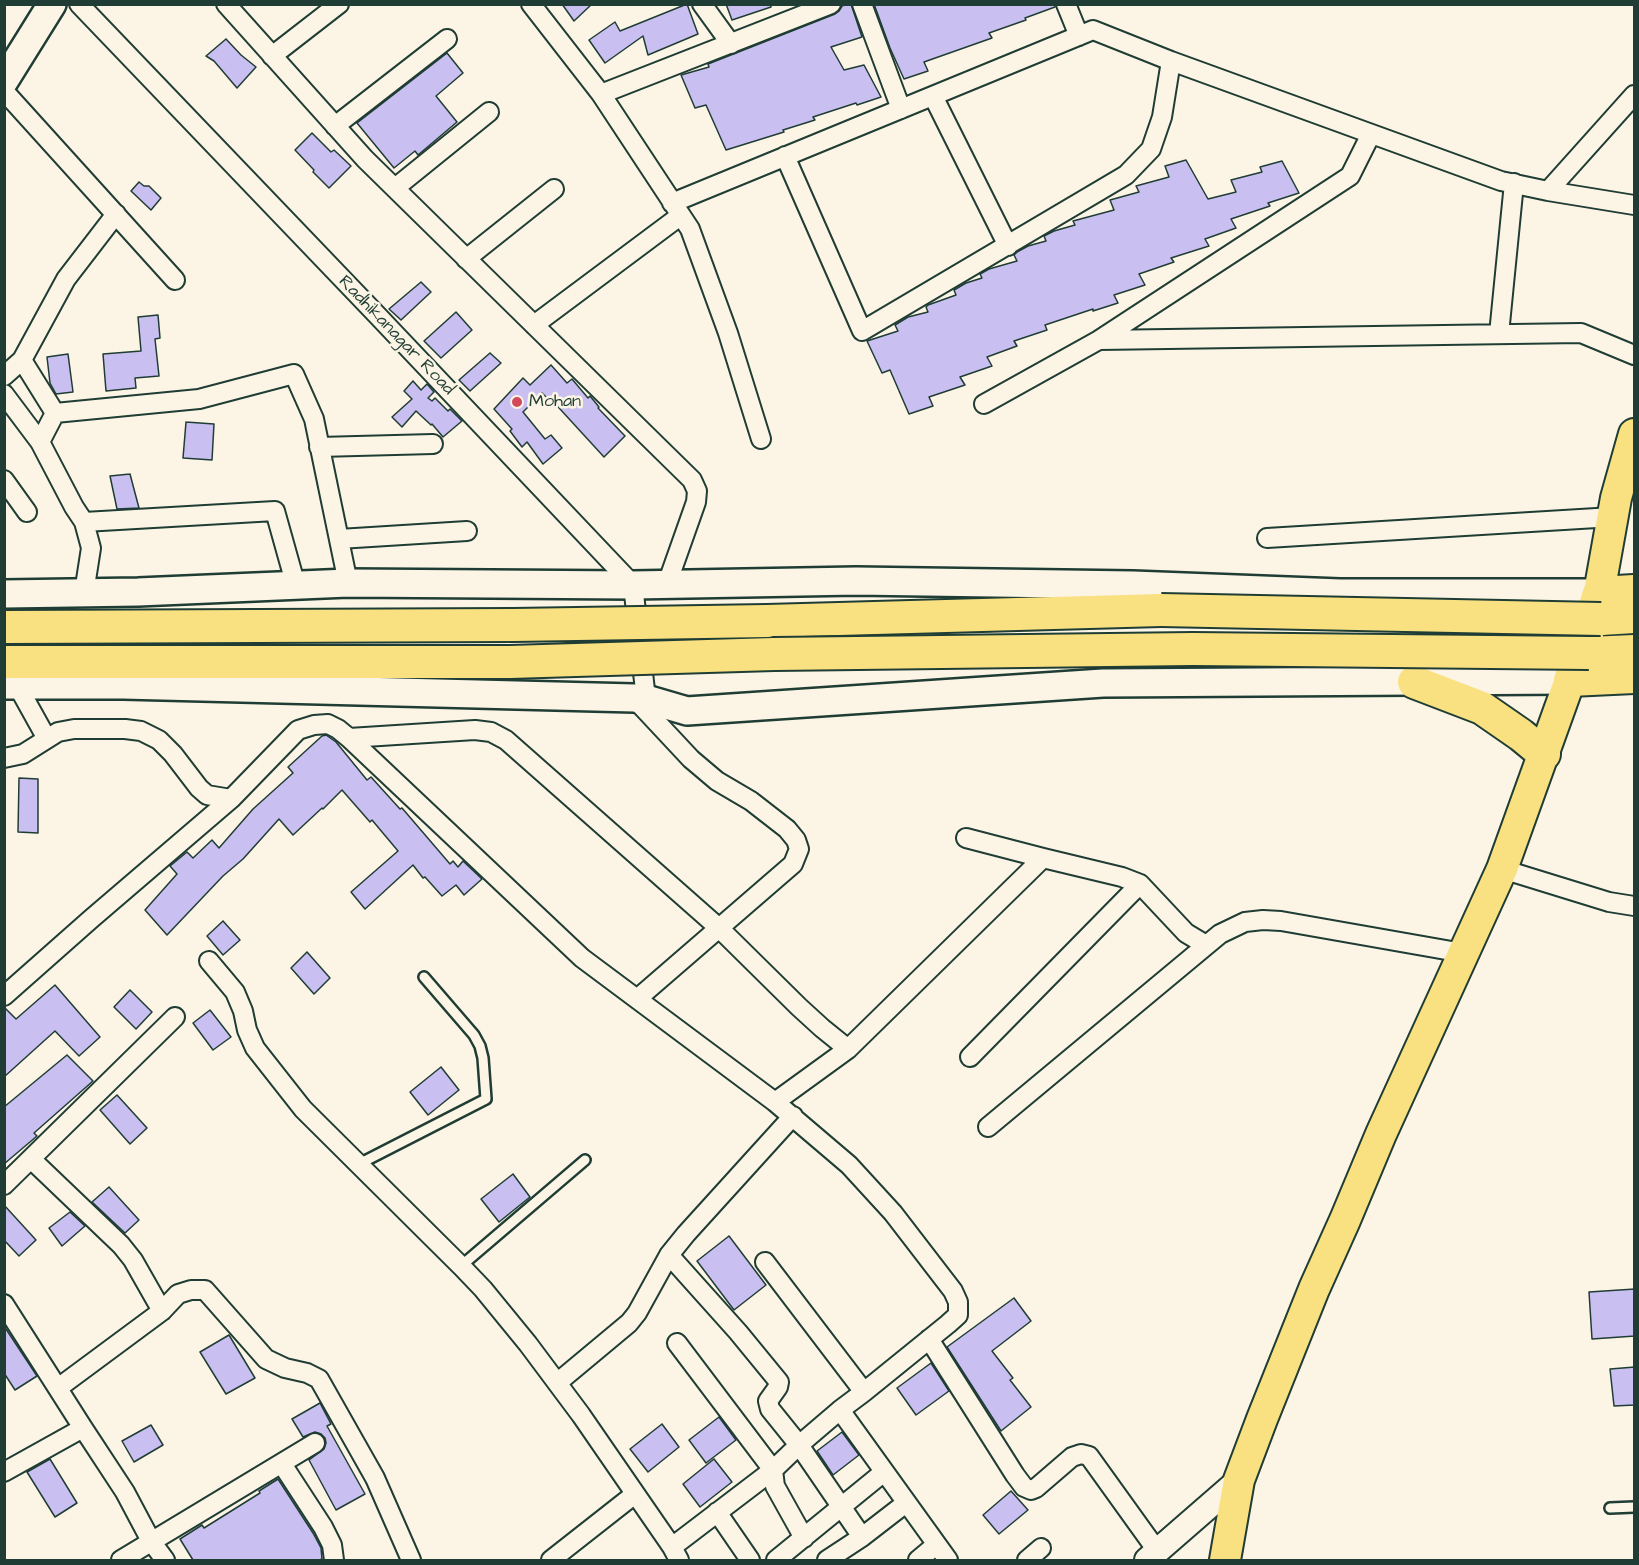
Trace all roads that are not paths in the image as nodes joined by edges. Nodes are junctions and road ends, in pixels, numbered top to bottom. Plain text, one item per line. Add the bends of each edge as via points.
1 (52, 4) edge
2 (79, 4) edge
3 (226, 4) edge
4 (339, 4) edge
5 (531, 4) edge
6 (702, 4) edge
7 (831, 4) edge
8 (862, 4) edge
9 (1066, 4) edge
10 (1079, 36) junction
11 (447, 39) dead end
12 (731, 44) junction
13 (272, 56) junction
14 (1170, 61) junction
15 (8, 63) edge
16 (4, 91) edge
17 (601, 94) junction
18 (1635, 95) edge
19 (933, 96) junction
20 (902, 109) junction
21 (489, 112) dead end
22 (335, 126) junction
23 (1371, 134) junction
24 (785, 156) junction
25 (1514, 183) junction
26 (395, 188) junction
27 (555, 189) dead end
28 (1548, 191) junction
29 (1635, 205) edge
30 (676, 209) junction
31 (116, 214) junction
32 (1008, 246) junction
33 (466, 259) junction
34 (175, 280) dead end
35 (534, 325) junction
36 (1499, 334) junction
37 (1099, 340) junction
38 (1635, 355) edge
39 (22, 360) junction
40 (4, 376) edge
41 (4, 394) edge
42 (984, 404) dead end
43 (55, 413) junction
44 (1635, 434) edge
45 (761, 439) dead end
46 (40, 442) junction
47 (433, 444) dead end
48 (319, 447) junction
49 (4, 480) edge
50 (27, 512) dead end
51 (1613, 517) junction
52 (84, 522) junction
53 (467, 531) dead end
54 (1266, 538) dead end
55 (339, 539) junction
56 (348, 583) junction
57 (667, 584) junction
58 (633, 585) junction
59 (296, 586) junction
60 (1635, 591) edge
61 (84, 593) junction
62 (1599, 593) junction
63 (4, 594) edge
64 (1635, 617) edge
65 (4, 627) edge
66 (1635, 651) edge
67 (9, 677) edge
68 (1635, 677) edge
69 (1570, 680) junction
70 (1414, 682) junction
71 (640, 699) junction
72 (349, 738) junction
73 (47, 740) junction
74 (1544, 754) junction
75 (4, 758) edge
76 (231, 799) junction
77 (966, 838) dead end
78 (1043, 858) junction
79 (1502, 869) junction
80 (1140, 884) junction
81 (1635, 906) edge
82 (719, 928) junction
83 (1206, 945) junction
84 (1463, 953) junction
85 (209, 961) dead end
86 (424, 977) dead end
87 (4, 996) edge
88 (637, 999) junction
89 (175, 1017) dead end
90 (848, 1049) junction
91 (970, 1057) dead end
92 (775, 1102) junction
93 (793, 1116) junction
94 (988, 1127) dead end
95 (31, 1159) junction
96 (585, 1160) dead end
97 (359, 1164) junction
98 (4, 1185) edge
99 (669, 1255) junction
100 (765, 1262) dead end
101 (461, 1266) junction
102 (5, 1306) edge
103 (162, 1311) junction
104 (929, 1339) junction
105 (677, 1343) dead end
106 (557, 1383) junction
107 (58, 1388) junction
108 (864, 1392) junction
109 (840, 1410) junction
110 (83, 1428) junction
111 (315, 1443) dead end
112 (799, 1445) junction
113 (282, 1464) junction
114 (773, 1470) junction
115 (4, 1472) edge
116 (884, 1472) junction
117 (1239, 1480) junction
118 (635, 1494) junction
119 (906, 1503) junction
120 (842, 1507) junction
121 (1635, 1507) edge
122 (1610, 1508) dead end
123 (717, 1512) junction
124 (862, 1537) junction
125 (804, 1538) junction
126 (151, 1541) junction
127 (936, 1545) junction
128 (676, 1554) edge
129 (1153, 1556) edge
130 (121, 1560) edge
131 (165, 1560) edge
132 (334, 1560) edge
133 (411, 1560) edge
134 (551, 1560) edge
135 (750, 1560) edge
136 (776, 1560) edge
137 (827, 1560) edge
138 (918, 1560) edge
139 (948, 1560) edge
140 (1225, 1560) edge

1 - 15 main road
2 - 58 street, Radhikanagar Road
3 - 13 street
4 - 13 street
5 - 17 street
6 - 12 street
7 - 12 street
8 - 20 street
9 - 10 street
10 - 14 street via 1094,30
10 - 19 street
11 - 22 street
12 - 17 street
13 - 22 street
14 - 23 street
14 - 32 street via 1162,117 1151,149 1126,175
16 - 31 street
17 - 30 street
18 - 28 street
19 - 20 street
19 - 32 street
20 - 24 street
21 - 26 street
22 - 26 street
23 - 25 street
23 - 37 street via 1350,176
24 - 30 street
24 - 32 street via 862,331
25 - 28 street
25 - 36 street
26 - 33 street
27 - 33 street
28 - 29 street
30 - 35 street
30 - 45 street via 690,229
31 - 34 street
31 - 39 street via 66,279
33 - 35 street
35 - 57 street via 692,480 697,490 696,502
36 - 37 street
36 - 38 street via 1581,333
37 - 42 street
39 - 40 street
39 - 43 street
41 - 46 street
43 - 46 street
43 - 48 street via 199,399 294,374 314,419
44 - 51 main road
46 - 52 street
47 - 48 street
48 - 55 street
49 - 50 street
51 - 54 street
51 - 62 main road
52 - 59 street via 275,511
52 - 61 street via 91,548
53 - 55 street
55 - 56 street
56 - 58 main road
56 - 59 main road
57 - 58 main road
57 - 62 main road via 856,581 1340,593
58 - 71 street
59 - 61 main road
60 - 62 highway
61 - 63 main road
62 - 69 highway
64 - 65 highway, bridge via 1161,610 513,626
66 - 67 highway, bridge via 1193,649 774,654
67 - 71 main road via 123,685
67 - 73 street
68 - 69 highway
69 - 70 main road
69 - 74 main road
70 - 71 main road via 1103,683 687,711
70 - 74 highway via 1482,708
71 - 82 street via 691,759 717,781 751,801 796,840 799,849 793,864
72 - 76 street via 328,724 297,730
72 - 82 street via 476,730 506,740
72 - 88 street via 582,958
73 - 75 street via 23,754
73 - 76 street via 58,732 74,729 141,731 159,740 207,795
74 - 79 main road
76 - 87 street
77 - 78 street
78 - 80 street
78 - 90 street
79 - 81 street via 1609,902
79 - 84 main road
80 - 83 street via 1186,933
80 - 91 street
82 - 88 street
82 - 90 street
83 - 84 street via 1245,922 1263,920
83 - 94 street
84 - 117 main road via 1314,1289
85 - 97 street via 235,992 255,1048 303,1108
86 - 97 lane via 480,1046 486,1099
88 - 92 street
89 - 95 street
90 - 92 street
92 - 93 street
93 - 99 street
93 - 104 street via 849,1165 893,1213 953,1291 958,1315
95 - 98 street
95 - 103 street via 121,1245
96 - 101 lane
97 - 101 street
99 - 106 street via 637,1313
99 - 112 street via 779,1382 768,1401 770,1409
100 - 108 street
101 - 106 street
102 - 107 street
103 - 107 street
103 - 133 street via 178,1294 205,1290 266,1359 319,1380 375,1478
104 - 108 street
104 - 129 street via 1024,1487 1036,1488 1072,1457 1089,1456
105 - 114 street
106 - 118 street
107 - 110 street
108 - 109 street
109 - 112 street
109 - 116 street
110 - 115 street
110 - 126 street
111 - 113 street
112 - 114 street
112 - 120 street
113 - 126 street
113 - 132 street via 323,1527
114 - 123 street
114 - 125 street via 776,1486
116 - 119 street
116 - 120 street
117 - 129 street
117 - 140 main road
118 - 128 street
118 - 134 street
119 - 124 street
119 - 127 street
120 - 124 street
120 - 125 street
121 - 122 lane
123 - 128 street
123 - 135 street
124 - 137 street
125 - 136 street
126 - 130 street
126 - 131 street
127 - 138 street
127 - 139 street

